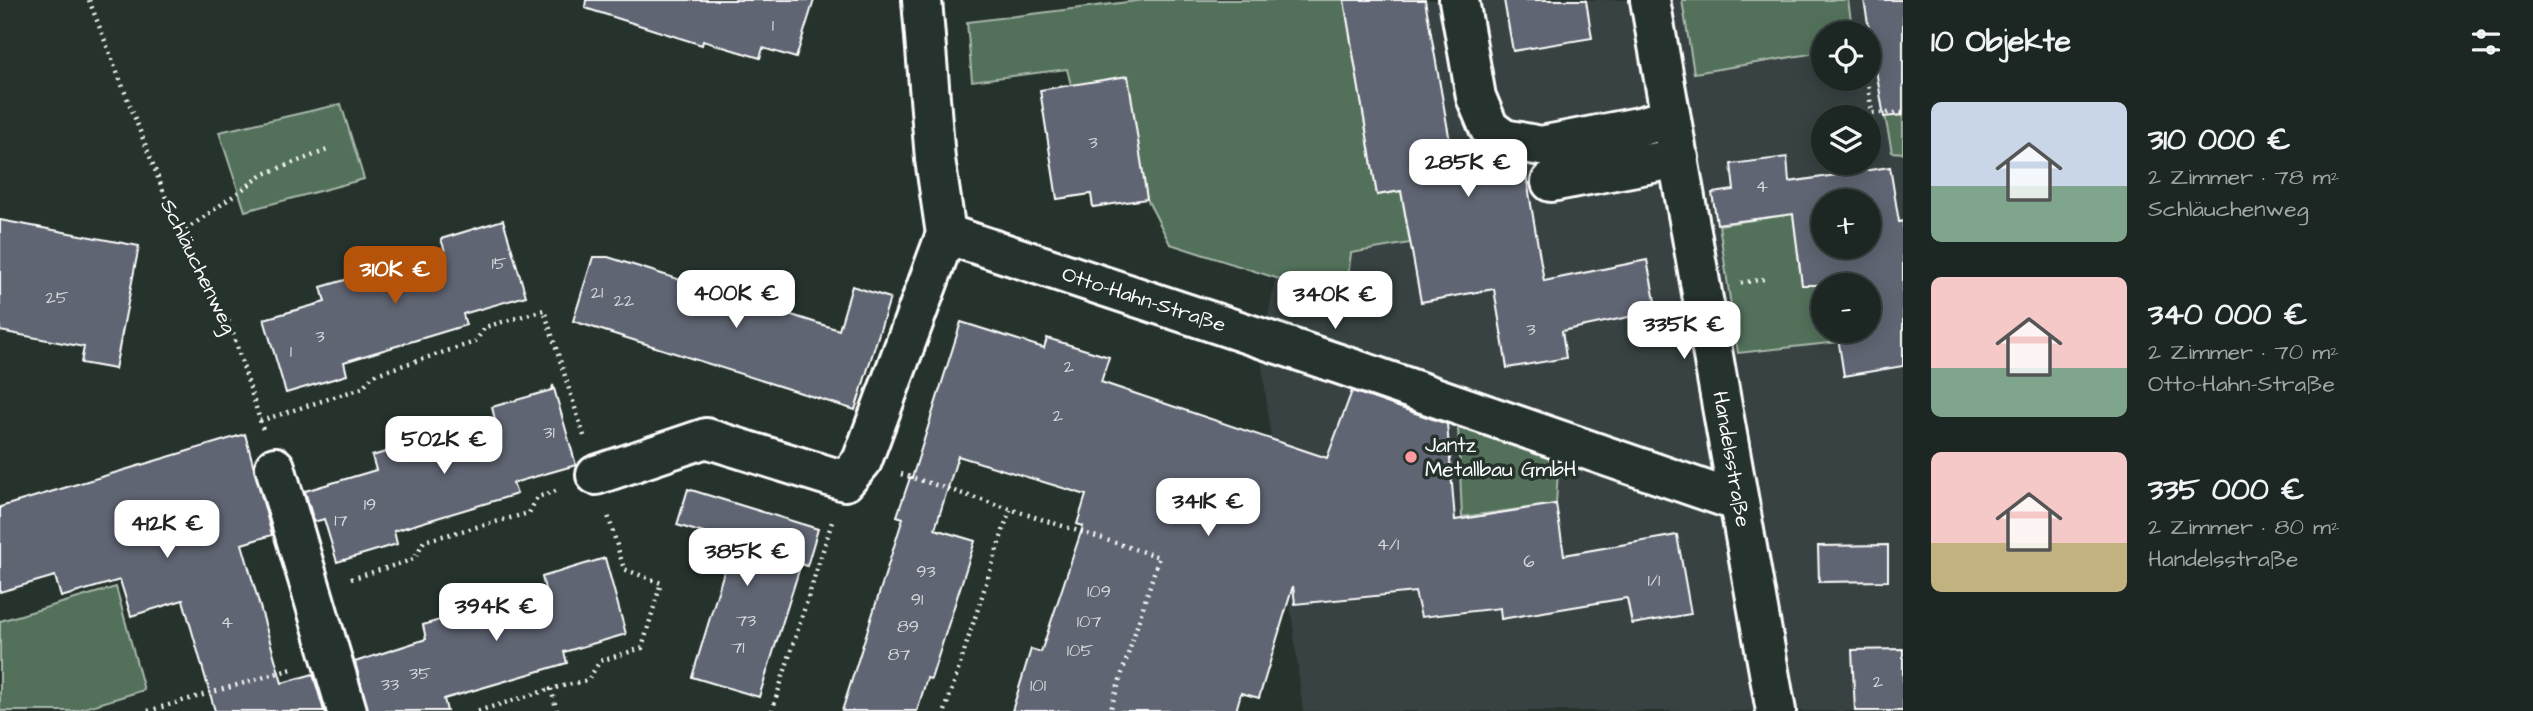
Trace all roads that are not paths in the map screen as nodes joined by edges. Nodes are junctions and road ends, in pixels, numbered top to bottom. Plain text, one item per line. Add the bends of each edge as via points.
1 (922, 0) edge
2 (1459, 0) edge
3 (1650, 0) edge
4 (1671, 118) junction
5 (1679, 158) junction
6 (1551, 181) dead end
7 (946, 233) junction
8 (275, 467) road end
9 (596, 476) road end
10 (1739, 502) junction
11 (347, 711) edge
12 (1776, 711) edge

1 - 7 street
2 - 4 street via 1476,97 1489,128 1504,139 1541,146
3 - 4 street, Handelsstraße
4 - 5 street, Handelsstraße
5 - 6 street
5 - 10 street, Handelsstraße
7 - 9 street via 853,471 706,438
7 - 10 street, Otto-Hahn-Straße
8 - 11 street
10 - 12 street, Handelsstraße

